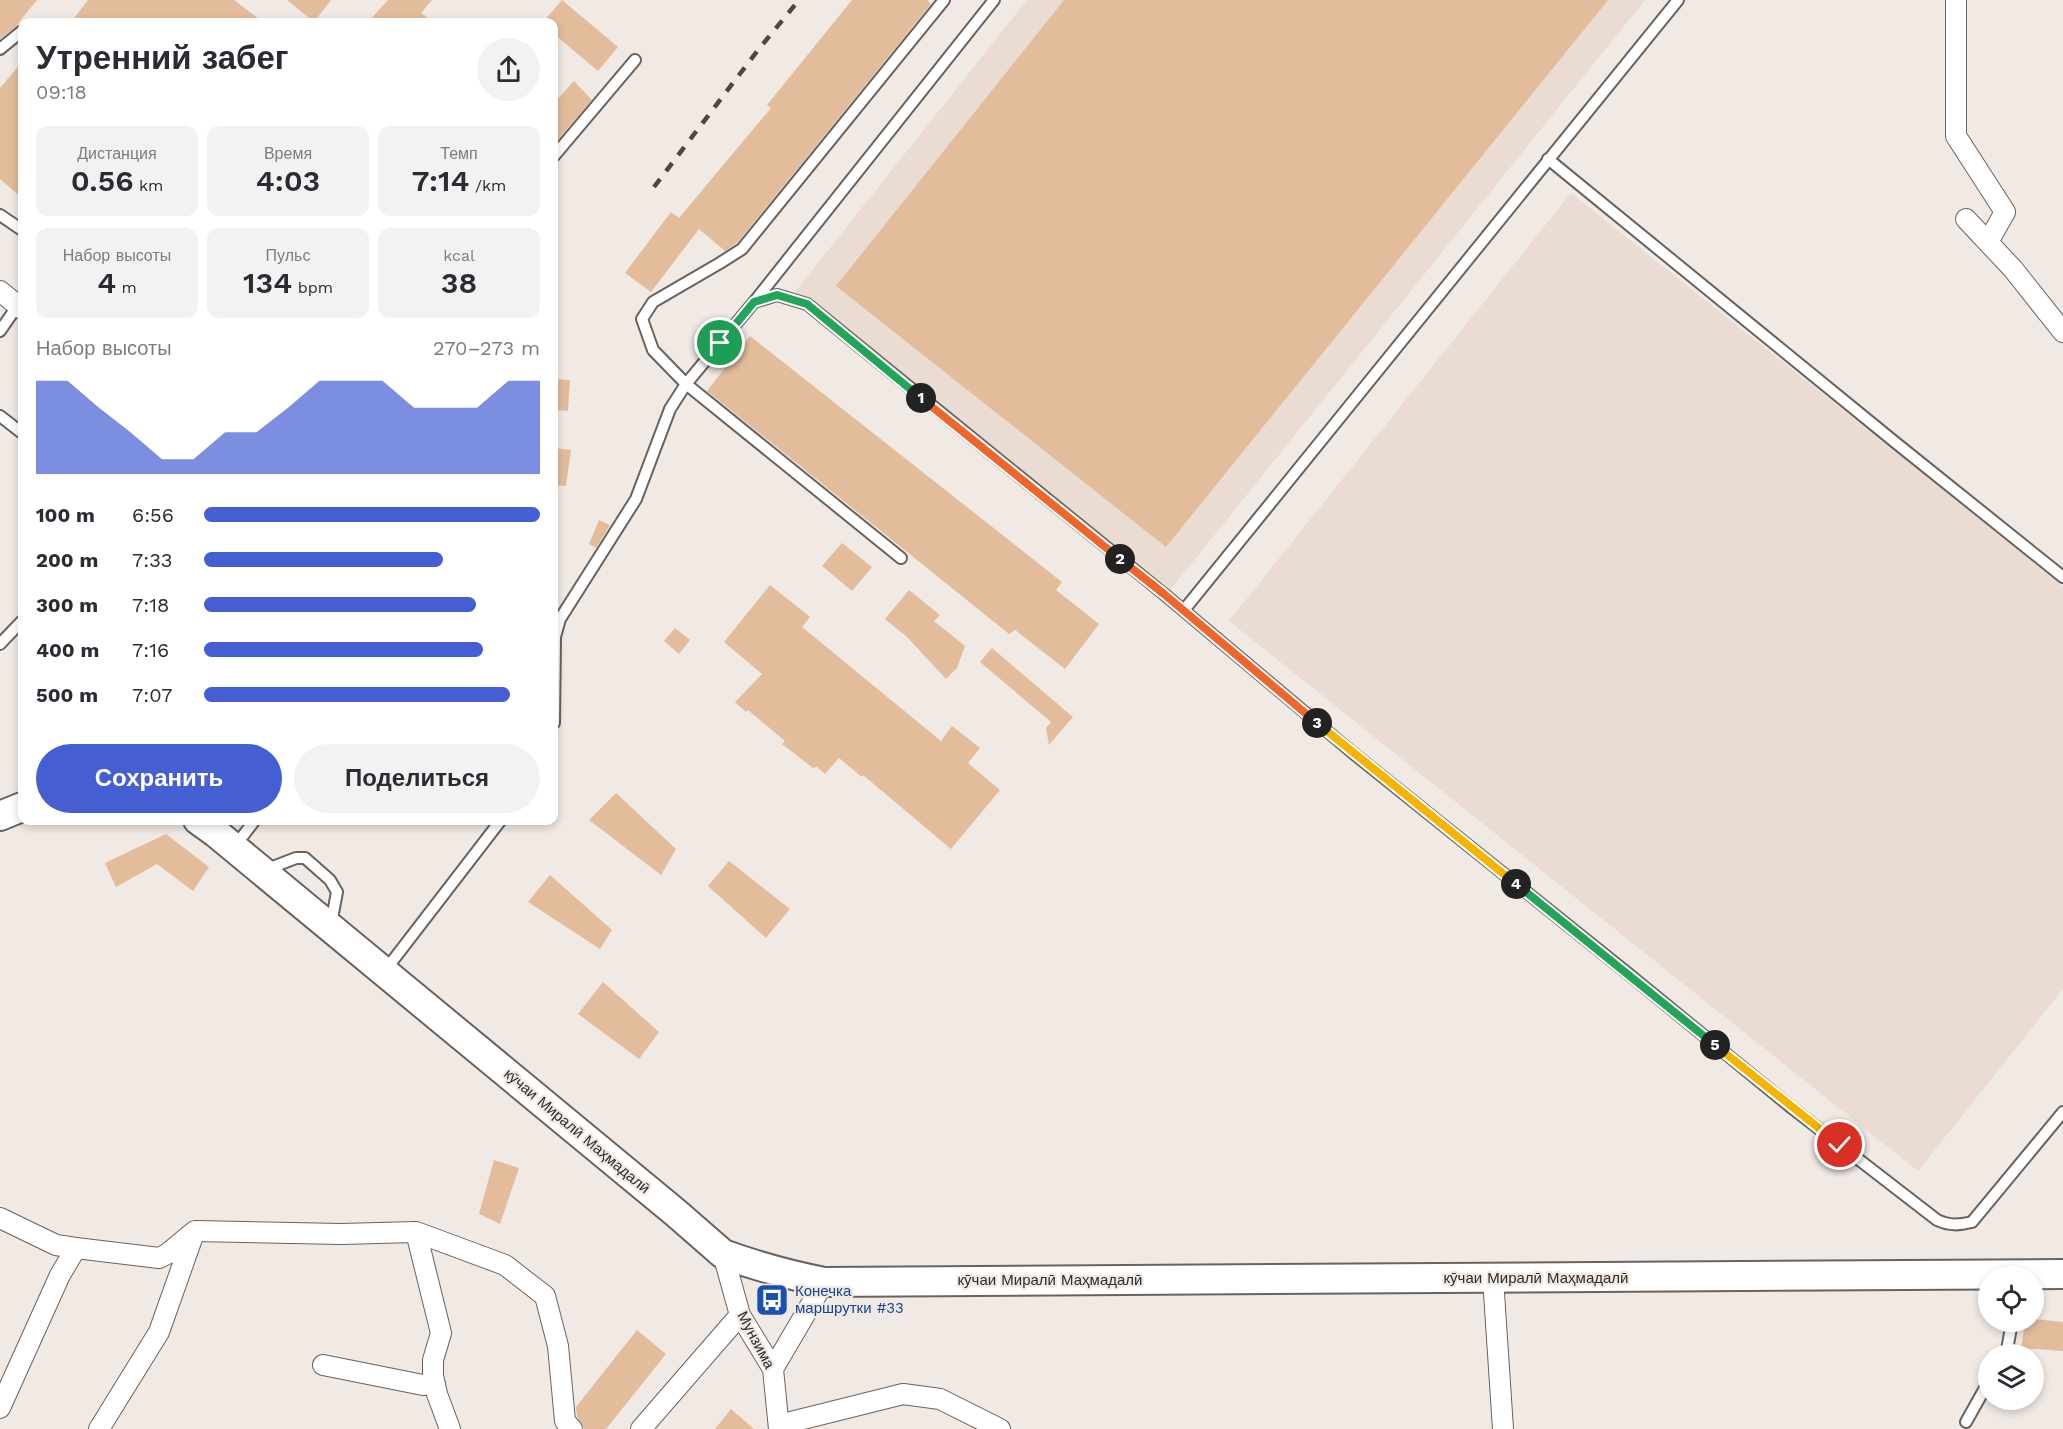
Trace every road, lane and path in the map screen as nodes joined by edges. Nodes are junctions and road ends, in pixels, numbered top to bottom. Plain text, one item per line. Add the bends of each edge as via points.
1 (944, 0) edge
2 (994, 0) edge
3 (1678, 0) edge
4 (1956, 0) edge
5 (18, 34) edge
6 (0, 49) edge
7 (635, 60) dead end
8 (558, 151) edge
9 (1548, 159) junction
10 (0, 214) edge
11 (1966, 219) dead end
12 (18, 227) edge
13 (1988, 242) junction
14 (0, 291) edge
15 (754, 302) junction
16 (18, 305) edge
17 (18, 309) edge
18 (2062, 326) edge
19 (0, 331) edge
20 (686, 384) junction
21 (0, 416) edge
22 (18, 431) edge
23 (901, 558) dead end
24 (2063, 577) edge
25 (1184, 610) junction
26 (18, 625) edge
27 (558, 626) edge
28 (0, 644) edge
29 (18, 809) edge
30 (0, 816) edge
31 (204, 825) edge
32 (251, 825) edge
33 (497, 825) edge
34 (233, 847) junction
35 (262, 871) junction
36 (330, 927) junction
37 (384, 972) junction
38 (2063, 1112) edge
39 (0, 1218) edge
40 (195, 1231) junction
41 (416, 1232) junction
42 (76, 1248) junction
43 (723, 1254) junction
44 (2044, 1274) edge
45 (2063, 1274) edge
46 (1978, 1275) edge
47 (1493, 1278) junction
48 (824, 1282) junction
49 (740, 1315) junction
50 (322, 1365) dead end
51 (773, 1369) junction
52 (435, 1384) junction
53 (1978, 1401) edge
54 (0, 1408) edge
55 (1966, 1422) dead end
56 (779, 1427) edge
57 (99, 1429) edge
58 (450, 1429) edge
59 (572, 1429) edge
60 (641, 1429) edge
61 (1000, 1429) edge
62 (1503, 1429) edge

1 - 20 lane via 742,249 648,308 642,319 653,350
2 - 15 lane
3 - 9 lane
4 - 13 street via 1956,136 2005,212
5 - 6 lane
7 - 8 lane
9 - 24 lane
9 - 25 lane
10 - 12 lane
11 - 13 street
13 - 18 street
14 - 16 street
15 - 20 lane
15 - 25 lane via 777,295 807,304
17 - 19 lane
20 - 23 lane
20 - 27 lane via 670,409 636,499
21 - 22 lane
25 - 38 lane via 1362,760 1792,1108 1937,1220 1956,1225 1972,1222
26 - 28 lane
29 - 30 street
31 - 34 street, кӯчаи Миралӣ Маҳмадалӣ
32 - 34 lane
33 - 37 lane
34 - 35 street, кӯчаи Миралӣ Маҳмадалӣ
35 - 36 street, кӯчаи Миралӣ Маҳмадалӣ
35 - 36 lane via 305,858 330,880 337,892
36 - 37 street, кӯчаи Миралӣ Маҳмадалӣ
37 - 43 street, кӯчаи Миралӣ Маҳмадалӣ
39 - 42 street via 56,1245
40 - 41 street
40 - 42 street via 159,1258
40 - 57 street via 159,1332
41 - 52 street via 441,1333 433,1360
41 - 59 street via 505,1265 545,1296 558,1346 565,1421
42 - 54 street
43 - 48 street, кӯчаи Миралӣ Маҳмадалӣ
43 - 49 street, Мунзима
44 - 45 street, кӯчаи Миралӣ Маҳмадалӣ
46 - 47 street, кӯчаи Миралӣ Маҳмадалӣ
47 - 48 street, кӯчаи Миралӣ Маҳмадалӣ
47 - 62 street
48 - 51 street
49 - 51 street, Мунзима
49 - 60 street
50 - 52 street
51 - 56 street, Мунзима
52 - 58 street
53 - 55 lane
56 - 61 street via 903,1394 940,1399

